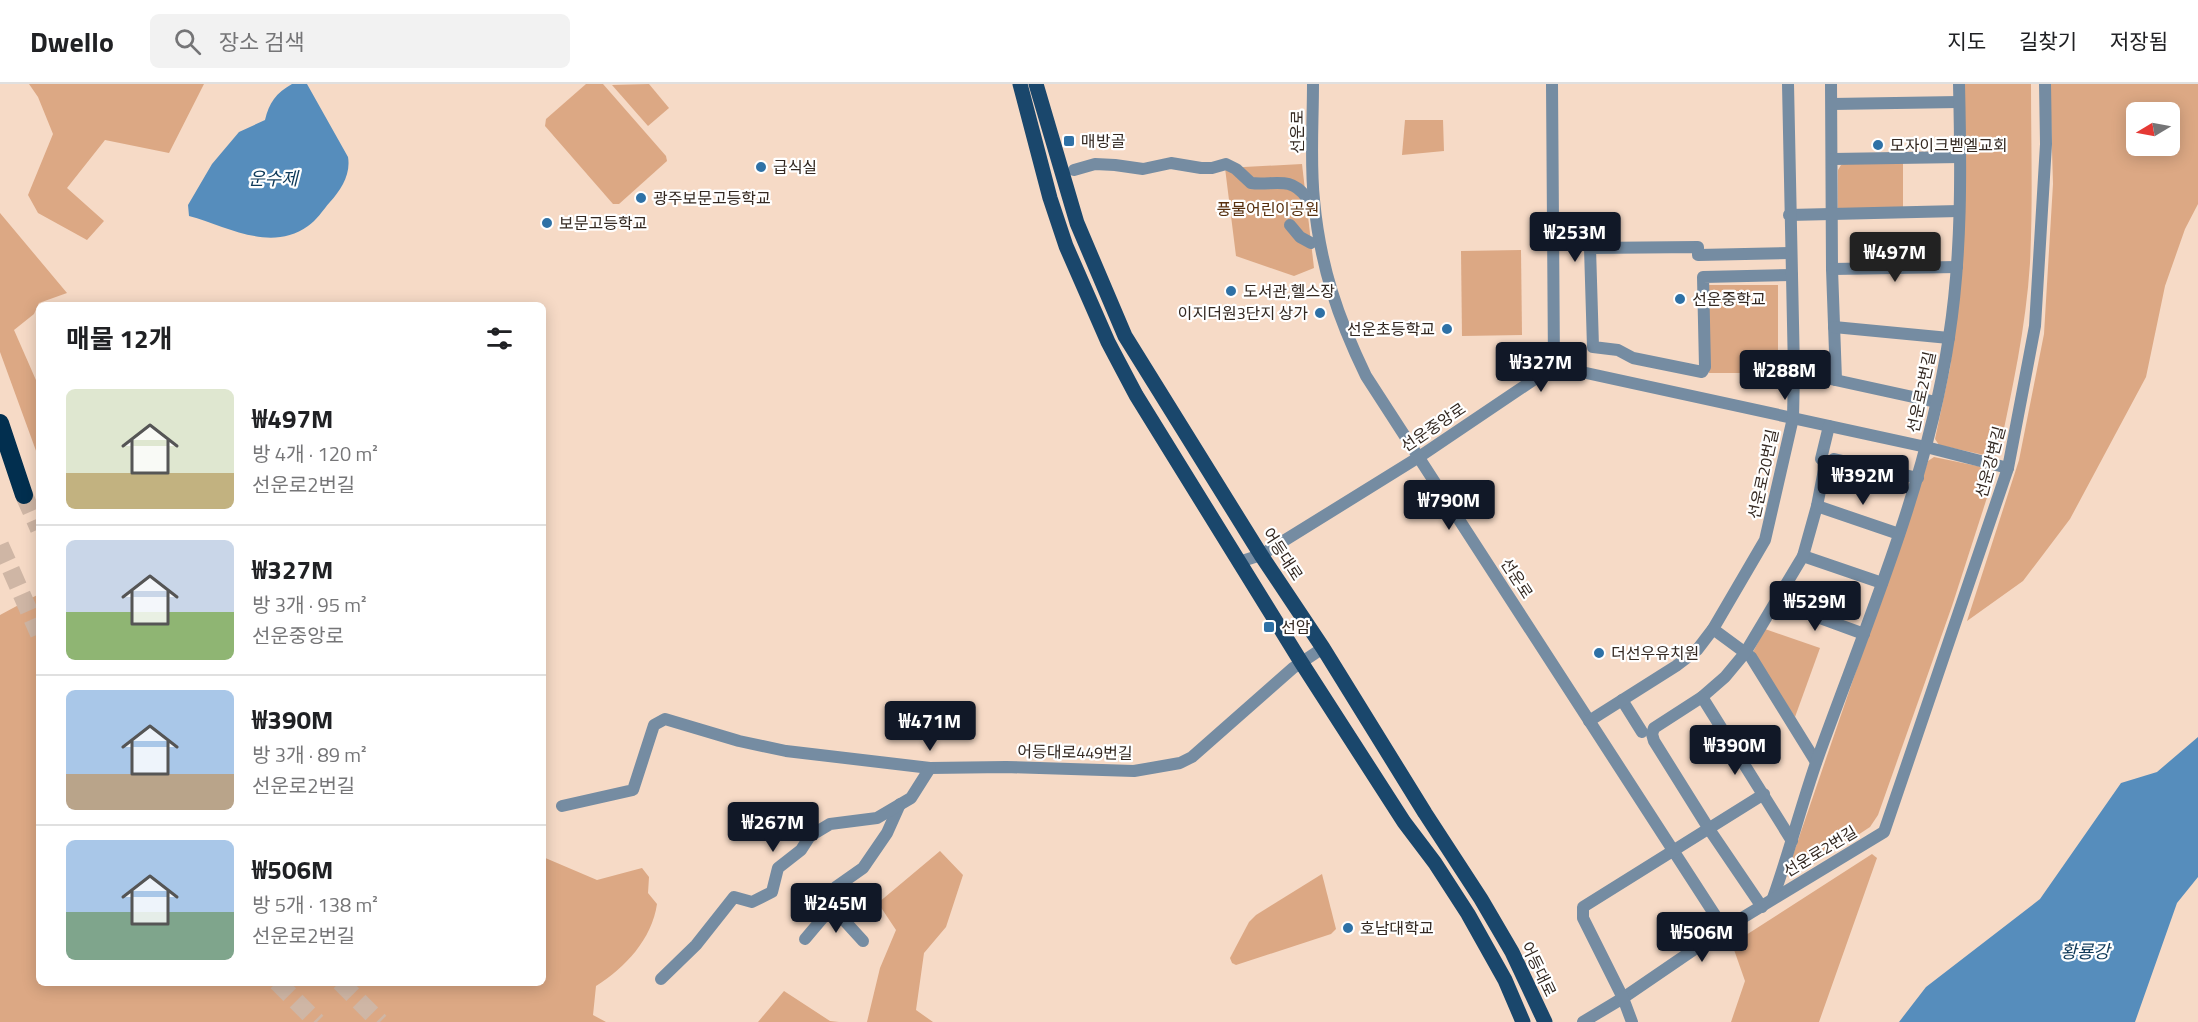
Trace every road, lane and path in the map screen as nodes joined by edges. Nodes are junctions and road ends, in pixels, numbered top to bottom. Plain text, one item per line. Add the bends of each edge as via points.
1 (1020, 84) edge
2 (1036, 84) edge
3 (1313, 84) edge
4 (1552, 84) edge
5 (1788, 84) edge
6 (1831, 84) edge
7 (1959, 84) edge
8 (2045, 84) edge
9 (1959, 102) junction
10 (1832, 104) junction
11 (1960, 157) junction
12 (1833, 159) junction
13 (1074, 170) dead end
14 (1306, 197) dead end
15 (1959, 211) junction
16 (1832, 214) junction
17 (1789, 215) junction
18 (1290, 225) dead end
19 (1311, 243) dead end
20 (1791, 253) junction
21 (1958, 267) junction
22 (1832, 269) junction
23 (1792, 275) junction
24 (1834, 327) junction
25 (1949, 338) junction
26 (1554, 366) junction
27 (1794, 371) junction
28 (1836, 380) junction
29 (1936, 402) junction
30 (1792, 418) junction
31 (0, 423) edge
32 (1829, 426) junction
33 (1926, 447) junction
34 (1419, 457) junction
35 (1821, 459) dead end
36 (2008, 468) junction
37 (1918, 478) junction
38 (24, 495) tunnel mouth
39 (1817, 506) junction
40 (1899, 534) junction
41 (1261, 555) junction
42 (1803, 556) junction
43 (1239, 562) junction
44 (1882, 583) junction
45 (1776, 602) junction
46 (1713, 629) junction
47 (1864, 634) junction
48 (1323, 648) junction
49 (1745, 653) junction
50 (1301, 662) junction
51 (1702, 697) junction
52 (1622, 700) junction
53 (1589, 721) junction
54 (1642, 732) dead end
55 (1816, 762) junction
56 (930, 768) junction
57 (1764, 794) junction
58 (900, 804) junction
59 (562, 806) dead end
60 (1709, 829) junction
61 (1884, 832) joint
62 (1792, 841) junction
63 (1673, 851) junction
64 (1773, 898) junction
65 (832, 907) junction
66 (1762, 907) junction
67 (1724, 929) junction
68 (805, 939) dead end
69 (863, 941) dead end
70 (662, 979) dead end
71 (1623, 998) junction
72 (1522, 1022) edge
73 (1545, 1022) edge
74 (1583, 1022) edge
75 (1632, 1022) edge

1 - 43 main road via 1050,198 1108,342 1136,395
2 - 41 main road, 어등대로 via 1077,223 1125,336
3 - 34 street, 선운로 via 1314,198 1333,299 1366,376
4 - 26 street
5 - 17 street, 선운로20번길
6 - 10 street
7 - 9 street, 선운로2번길
8 - 36 street, 선운강변길 via 2046,144 2035,326
9 - 10 street
9 - 11 street, 선운로2번길
10 - 12 street
11 - 12 street
11 - 15 street, 선운로2번길
12 - 16 street
13 - 14 street via 1095,164 1143,170 1171,163 1201,168 1226,164 1251,183 1285,182
15 - 16 street
15 - 21 street, 선운로2번길
16 - 17 street
16 - 22 street
17 - 20 street, 선운로20번길
18 - 19 street
20 - 23 street, 선운로20번길
20 - 23 street via 1698,255 1698,247 1590,248 1593,347 1702,372 1703,277
21 - 22 street
21 - 25 street, 선운로2번길
22 - 24 street
23 - 27 street, 선운로20번길
24 - 25 street
24 - 28 street
25 - 29 street, 선운로2번길
26 - 30 street
26 - 34 street, 선운중앙로
27 - 28 street
27 - 30 street, 선운로20번길
28 - 29 street
29 - 33 street, 선운로2번길
30 - 32 street
30 - 46 street, 선운로20번길 via 1765,540
31 - 38 highway
32 - 33 street
32 - 35 street
33 - 36 street
33 - 37 street, 선운로2번길
34 - 41 street, 선운중앙로
34 - 53 street, 선운로
36 - 61 street, 선운강변길
37 - 39 street via 1834,459 1826,465
37 - 40 street, 선운로2번길
39 - 40 street
39 - 42 street
40 - 44 street, 선운로2번길
41 - 43 street, 선운중앙로
41 - 48 main road, 어등대로
42 - 44 street
42 - 45 street
43 - 50 main road
44 - 47 street, 선운로2번길
45 - 47 street
45 - 49 street
46 - 49 street
46 - 52 street, 선운로20번길 via 1697,650
47 - 55 street, 선운로2번길
48 - 50 street, 어등대로449번길
48 - 73 main road, 어등대로 via 1481,899 1512,952
49 - 51 street
49 - 55 street
50 - 56 street, 어등대로449번길 via 1192,757 1180,763 1134,771
50 - 72 main road via 1468,914 1505,980
51 - 57 street
51 - 60 street via 1654,728 1652,734
52 - 53 street, 선운로20번길
52 - 54 street
53 - 63 street, 선운로
55 - 62 street, 선운로2번길
56 - 58 street via 911,798
56 - 59 street, 어등대로449번길 via 786,751 665,719 654,725 633,790
57 - 60 street
57 - 62 street
58 - 65 street via 887,833 863,868 836,887
58 - 70 street via 877,818 830,824 810,837 801,850 778,868 772,892 752,902 734,897 696,945
60 - 63 street
60 - 66 street
61 - 64 street, 선운로2번길
62 - 64 street, 선운로2번길
63 - 67 street, 선운로
63 - 71 street via 1585,904 1581,911
64 - 66 street, 선운로2번길
65 - 68 street
65 - 69 street
66 - 67 street, 선운로2번길
67 - 71 street, 선운로2번길
71 - 74 street, 선운로2번길
71 - 75 street

